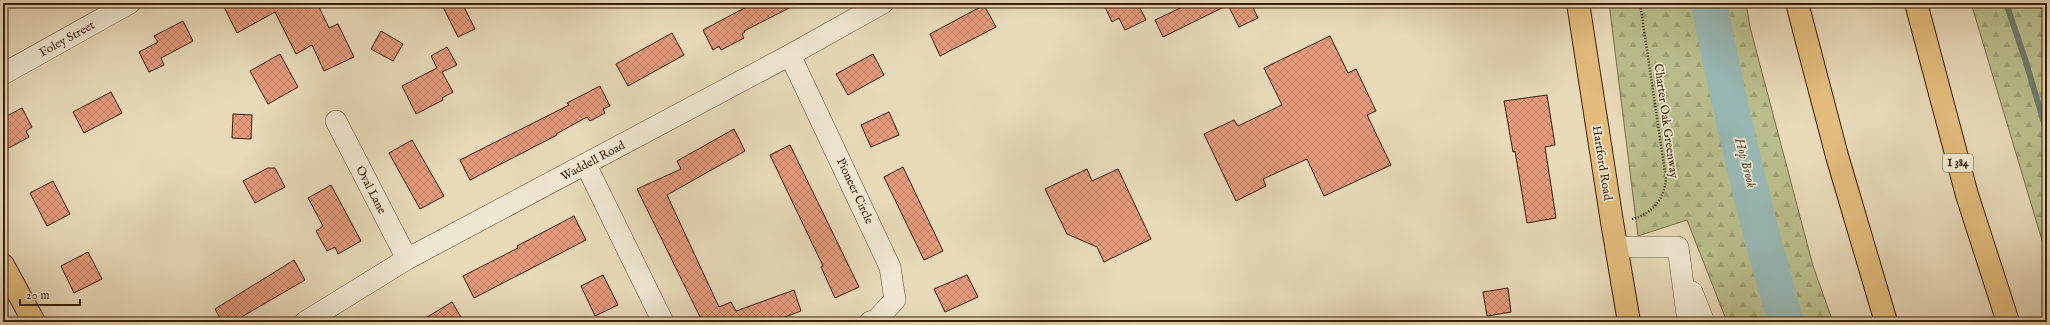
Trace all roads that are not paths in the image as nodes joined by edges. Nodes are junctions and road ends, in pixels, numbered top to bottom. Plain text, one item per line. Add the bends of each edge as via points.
1 (130, 3) edge
2 (883, 3) edge
3 (1578, 3) edge
4 (1797, 3) edge
5 (1916, 3) edge
6 (790, 55) junction
7 (3, 74) edge
8 (336, 121) dead end
9 (586, 165) junction
10 (1616, 247) junction
11 (407, 259) junction
12 (1680, 260) junction
13 (3, 265) edge
14 (34, 322) edge
15 (305, 322) edge
16 (663, 322) edge
17 (870, 322) edge
18 (1629, 322) edge
19 (1688, 322) edge
20 (1704, 322) edge
21 (1886, 322) edge
22 (2008, 322) edge

1 - 7 street, Foley Street
2 - 6 street, Waddell Road
3 - 10 main road, Hartford Road
4 - 21 main road via 1835,149
5 - 22 main road, I 384 via 1967,195
6 - 9 street, Waddell Road
6 - 17 street, Pioneer Circle via 890,267 895,300 876,320
8 - 11 street, Oval Lane
9 - 11 street, Waddell Road
9 - 16 street
10 - 12 street via 1678,247
10 - 18 main road, Hartford Road
11 - 15 street, Waddell Road
12 - 19 street
12 - 20 street
13 - 14 main road

